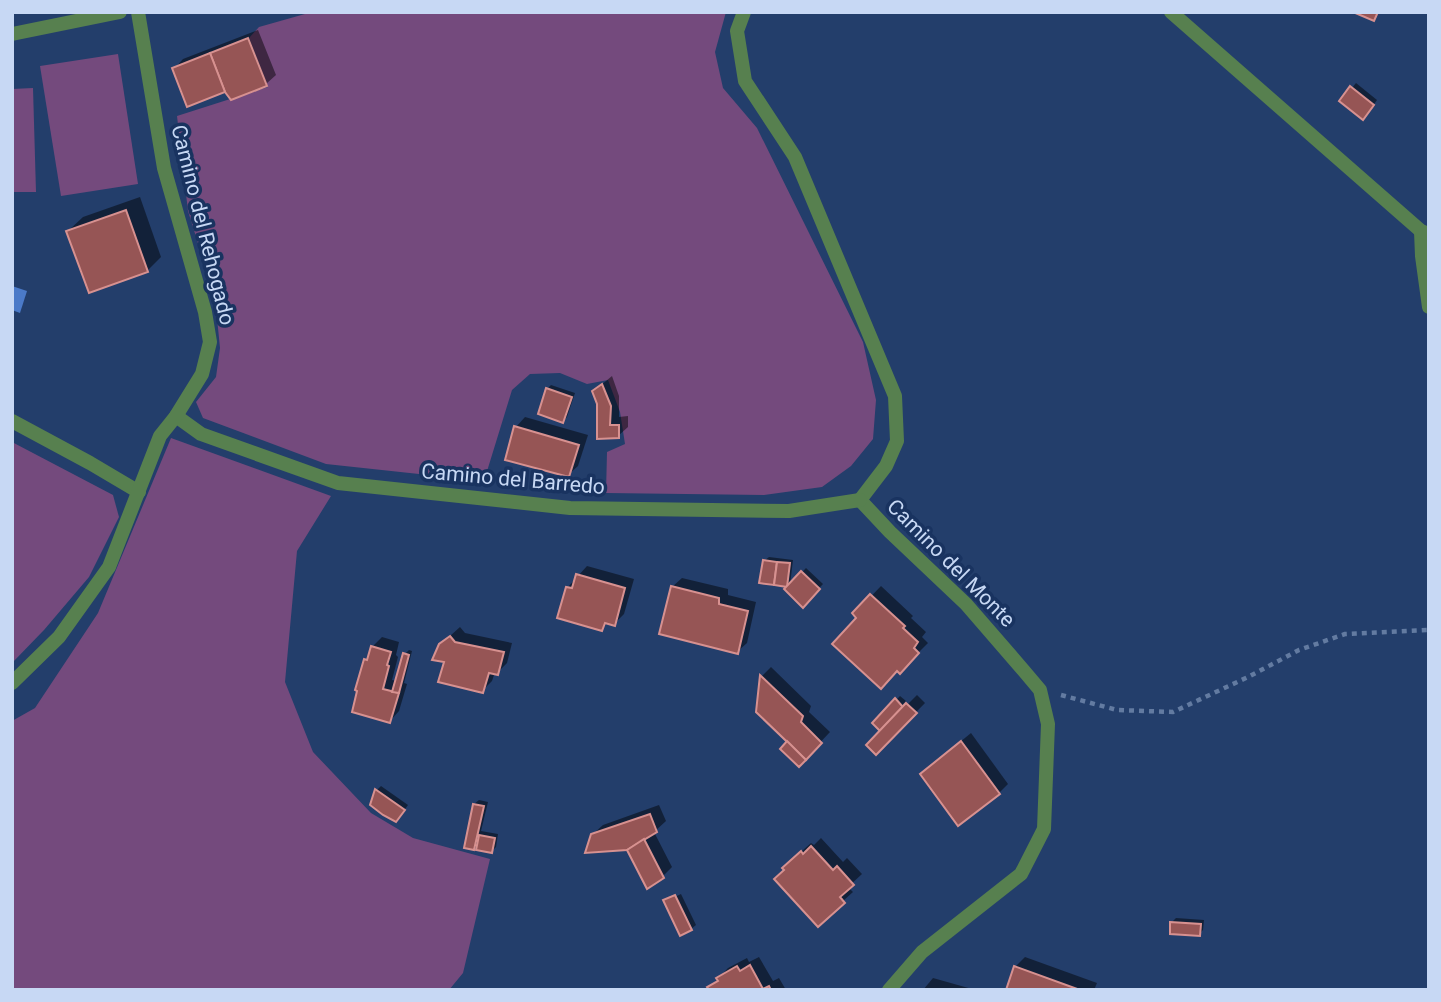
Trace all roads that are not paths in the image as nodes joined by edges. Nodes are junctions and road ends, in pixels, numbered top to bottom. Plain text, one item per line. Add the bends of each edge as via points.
1 (120, 12) edge
2 (138, 12) edge
3 (744, 12) edge
4 (1171, 12) edge
5 (12, 34) edge
6 (1425, 232) edge
7 (1429, 307) edge
8 (176, 416) junction
9 (12, 421) edge
10 (139, 492) junction
11 (860, 500) junction
12 (12, 683) edge
13 (889, 990) edge

1 - 5 street
2 - 8 street, Camino del Rehogado via 164,168 210,342 202,374
3 - 11 street, Camino del Monte via 737,30 745,81 796,157 894,396 897,441 886,466
4 - 6 street
6 - 7 street via 1422,256
8 - 10 street, Camino del Rehogado via 160,436
8 - 11 street, Camino del Barredo via 201,434 338,483 570,508 789,511
9 - 10 street
10 - 12 street, Camino del Rehogado via 108,567 60,637
11 - 13 street, Camino del Monte via 966,604 1040,690 1048,724 1044,829 1021,874 922,952

